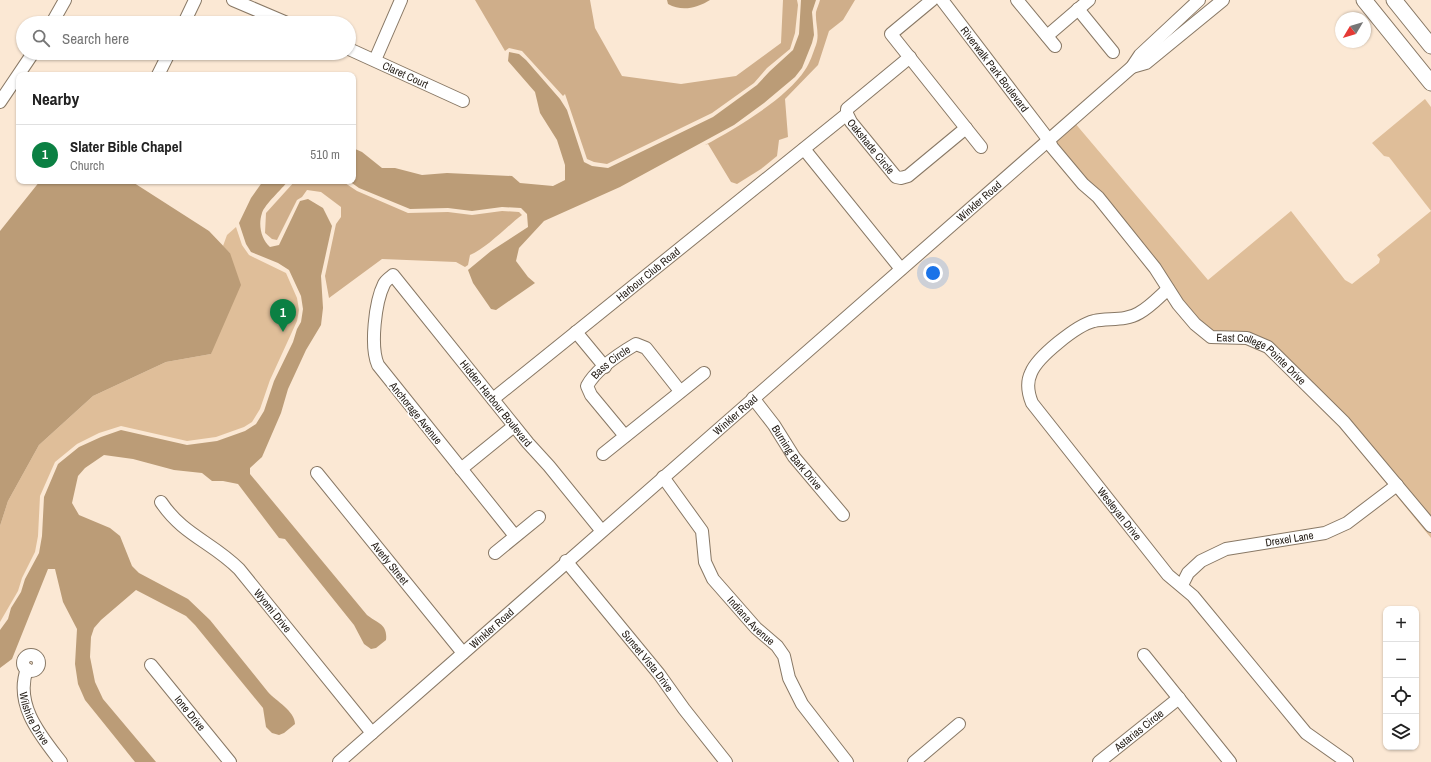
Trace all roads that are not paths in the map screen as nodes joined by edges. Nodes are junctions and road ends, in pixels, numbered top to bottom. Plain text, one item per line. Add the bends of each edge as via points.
1 (65, 0) edge
2 (195, 0) edge
3 (233, 0) edge
4 (401, 0) edge
5 (932, 0) edge
6 (942, 0) edge
7 (1017, 0) edge
8 (1089, 0) edge
9 (1199, 0) edge
10 (1223, 0) edge
11 (1364, 0) edge
12 (1394, 0) edge
13 (1078, 8) junction
14 (56, 16) edge
15 (187, 16) edge
16 (271, 16) edge
17 (1047, 36) junction
18 (1055, 46) dead end
19 (1431, 46) edge
20 (356, 52) edge
21 (1113, 52) dead end
22 (910, 57) junction
23 (28, 60) edge
24 (166, 60) edge
25 (375, 60) junction
26 (1426, 66) edge
27 (1132, 67) junction
28 (20, 72) edge
29 (160, 72) edge
30 (16, 78) edge
31 (1431, 83) edge
32 (463, 101) dead end
33 (0, 102) edge
34 (847, 114) junction
35 (966, 128) junction
36 (1048, 139) junction
37 (981, 147) dead end
38 (804, 149) junction
39 (901, 269) junction
40 (393, 275) joint
41 (1168, 289) junction
42 (576, 332) junction
43 (605, 367) junction
44 (704, 373) dead end
45 (680, 392) junction
46 (753, 398) junction
47 (492, 399) junction
48 (514, 426) junction
49 (625, 436) junction
50 (603, 454) dead end
51 (461, 469) junction
52 (317, 473) dead end
53 (662, 477) junction
54 (1397, 485) junction
55 (161, 502) dead end
56 (843, 515) dead end
57 (539, 517) dead end
58 (1431, 526) edge
59 (601, 530) junction
60 (515, 536) junction
61 (494, 553) dead end
62 (566, 561) junction
63 (1182, 585) junction
64 (463, 653) junction
65 (1144, 654) dead end
66 (151, 665) dead end
67 (27, 670) dead end
68 (1179, 698) junction
69 (959, 724) dead end
70 (372, 733) junction
71 (62, 762) edge
72 (230, 762) edge
73 (339, 762) edge
74 (726, 762) edge
75 (847, 762) edge
76 (914, 762) edge
77 (1099, 762) edge
78 (1230, 762) edge
79 (1347, 762) edge

1 - 14 street
2 - 15 street
3 - 16 street
4 - 25 street
5 - 22 street via 891,34
6 - 36 street, Riverwalk Park Boulevard
7 - 17 street
8 - 13 street
9 - 27 street, Winkler Road via 1140,55
10 - 27 street, Winkler Road via 1146,63
11 - 26 main road
12 - 19 main road
13 - 17 street
13 - 21 street
17 - 18 street
20 - 25 street, Claret Court
22 - 34 street, Oakshade Circle via 847,109
22 - 35 street
23 - 28 street
24 - 29 street
25 - 32 street, Claret Court
26 - 31 main road
27 - 36 street, Winkler Road
30 - 33 street
34 - 35 street, Oakshade Circle via 896,177 901,178 908,176
34 - 38 street, Harbour Club Road
35 - 37 street
36 - 39 street, Winkler Road
36 - 41 street, East College Pointe Drive via 1052,147 1098,197 1155,268
38 - 39 street
38 - 42 street, Harbour Club Road
39 - 46 street, Winkler Road
40 - 47 street, Hidden Harbour Boulevard
40 - 51 street, Anchorage Avenue via 385,282 379,297 374,357
41 - 54 street, East College Pointe Drive via 1195,324 1211,337 1247,338 1268,347 1344,422
41 - 63 street, Wesleyan Drive via 1139,314 1093,321 1082,326 1038,361 1030,373 1028,387 1035,409 1168,575
42 - 43 street
42 - 47 street, Harbour Club Road
43 - 45 street, Bass Circle via 636,344 646,348
43 - 49 street, Bass Circle via 587,386
44 - 45 street
45 - 49 street
46 - 53 street, Winkler Road
46 - 56 street, Burning Bark Drive via 794,457
47 - 48 street, Hidden Harbour Boulevard
48 - 51 street
48 - 59 street, Hidden Harbour Boulevard
49 - 50 street
51 - 60 street, Anchorage Avenue
52 - 64 street, Averly Street
53 - 59 street, Winkler Road
53 - 75 street, Indiana Avenue via 702,531 705,562 713,579 756,628 777,646 784,656 789,678 802,704
54 - 58 street, East College Pointe Drive
54 - 63 street, Drexel Lane via 1347,523 1325,533 1226,549 1200,561 1188,573
55 - 70 street, Wyomi Drive via 182,527 224,555 239,569
57 - 60 street
59 - 62 street, Winkler Road
60 - 61 street
62 - 64 street, Winkler Road
62 - 74 street, Sunset Vista Drive via 659,674
63 - 79 street, Wesleyan Drive via 1306,733
64 - 70 street, Winkler Road
65 - 68 street
66 - 72 street, Ione Drive
67 - 71 street, Wilshire Drive via 23,679 23,690 27,709 39,734
68 - 77 street, Astarias Circle
68 - 78 street
69 - 76 street
70 - 73 street, Winkler Road

